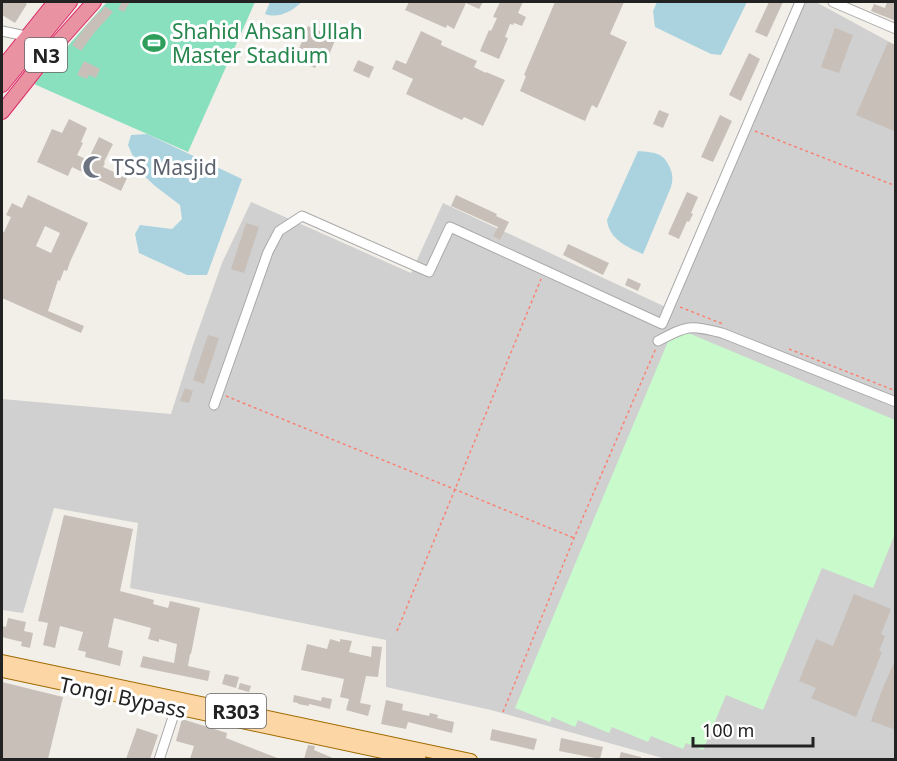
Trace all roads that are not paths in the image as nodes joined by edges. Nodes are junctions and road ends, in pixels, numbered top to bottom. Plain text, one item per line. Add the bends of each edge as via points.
1 (55, 2) edge
2 (70, 2) edge
3 (94, 2) edge
4 (800, 2) edge
5 (833, 2) edge
6 (896, 29) edge
7 (2, 31) edge
8 (26, 36) junction
9 (2, 68) edge
10 (2, 85) edge
11 (2, 112) edge
12 (662, 324) junction
13 (896, 402) edge
14 (214, 405) dead end
15 (2, 661) edge
16 (2, 672) edge
17 (176, 708) junction
18 (159, 759) edge
19 (420, 759) edge
20 (471, 759) edge

1 - 8 highway, N3
2 - 10 highway
3 - 11 highway, N3
4 - 12 street
5 - 6 street
7 - 8 street
8 - 9 highway, N3
12 - 13 street via 658,341 683,328 722,333
12 - 14 street via 450,227 429,272 302,216 279,231 268,252
15 - 20 main road, R303
16 - 17 main road, Tongi Bypass / R303
17 - 18 street
17 - 19 main road, Tongi Bypass / R303

